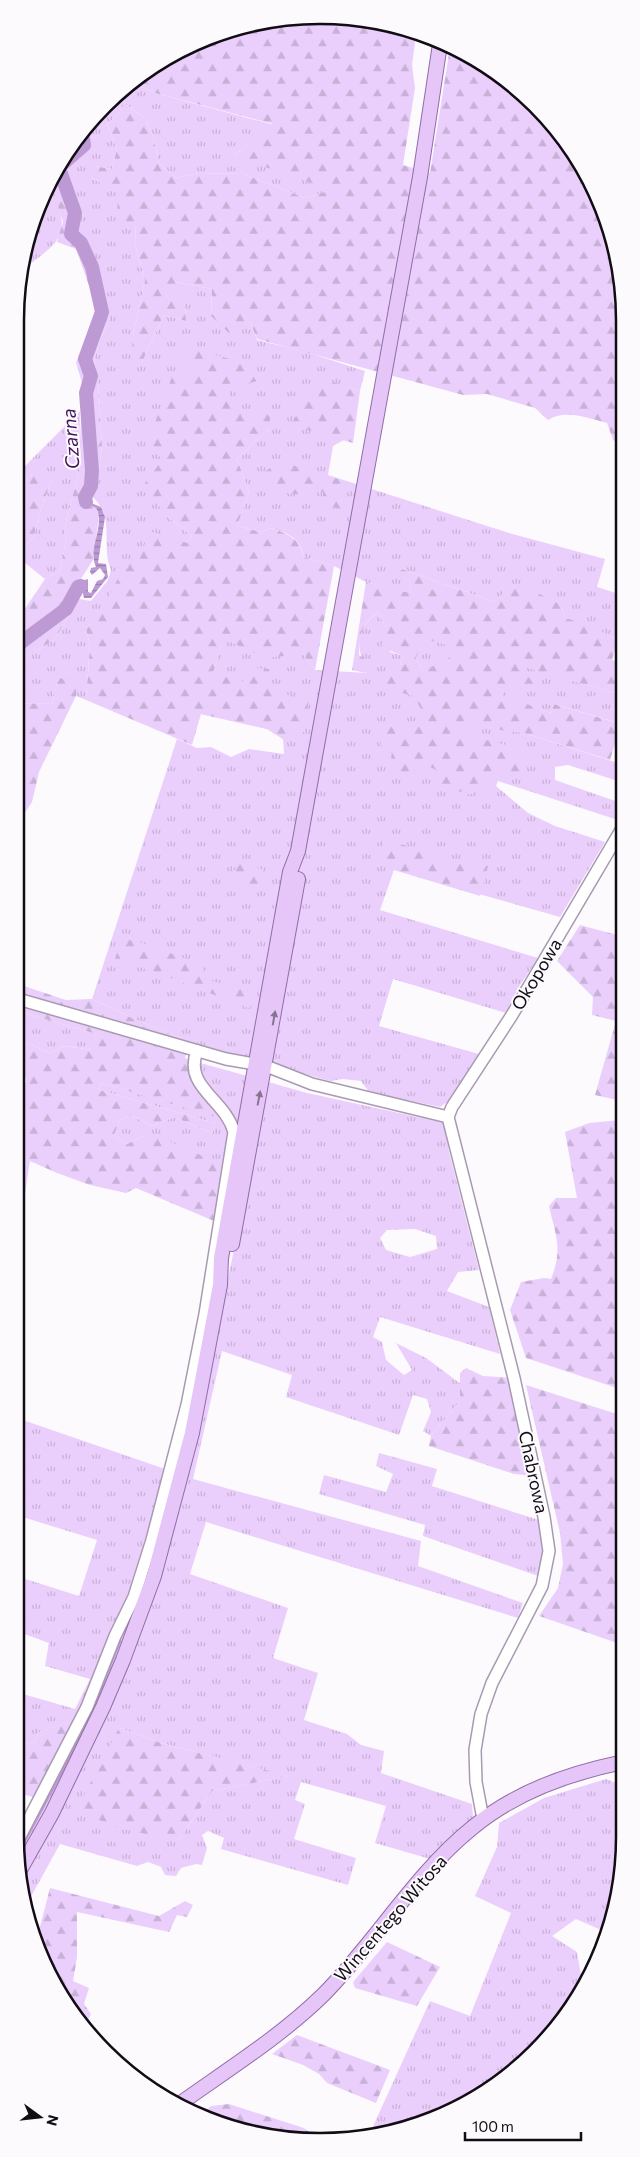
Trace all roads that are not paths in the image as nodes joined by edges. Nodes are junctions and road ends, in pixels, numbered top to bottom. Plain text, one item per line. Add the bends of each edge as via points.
1 (439, 49) edge
2 (616, 838) edge
3 (24, 1001) edge
4 (197, 1051) junction
5 (259, 1069) junction
6 (448, 1117) junction
7 (616, 1764) edge
8 (484, 1819) junction
9 (24, 1829) edge
10 (25, 1861) edge
11 (184, 2100) edge

1 - 5 main road via 420,177 298,851 300,868 292,920
2 - 6 street, Okopowa
3 - 4 street
4 - 5 street
4 - 9 street via 195,1075 228,1116 234,1132 187,1405 163,1502 134,1597 87,1707
5 - 6 street via 281,1078 293,1078
5 - 10 main road via 221,1258 220,1285 187,1458 148,1593 85,1746
6 - 8 street, Chabrowa via 514,1378 549,1551 542,1586 492,1683 481,1714 476,1782
7 - 8 main road, Wincentego Witosa via 548,1783
8 - 11 main road, Wincentego Witosa via 427,1872 323,1995

